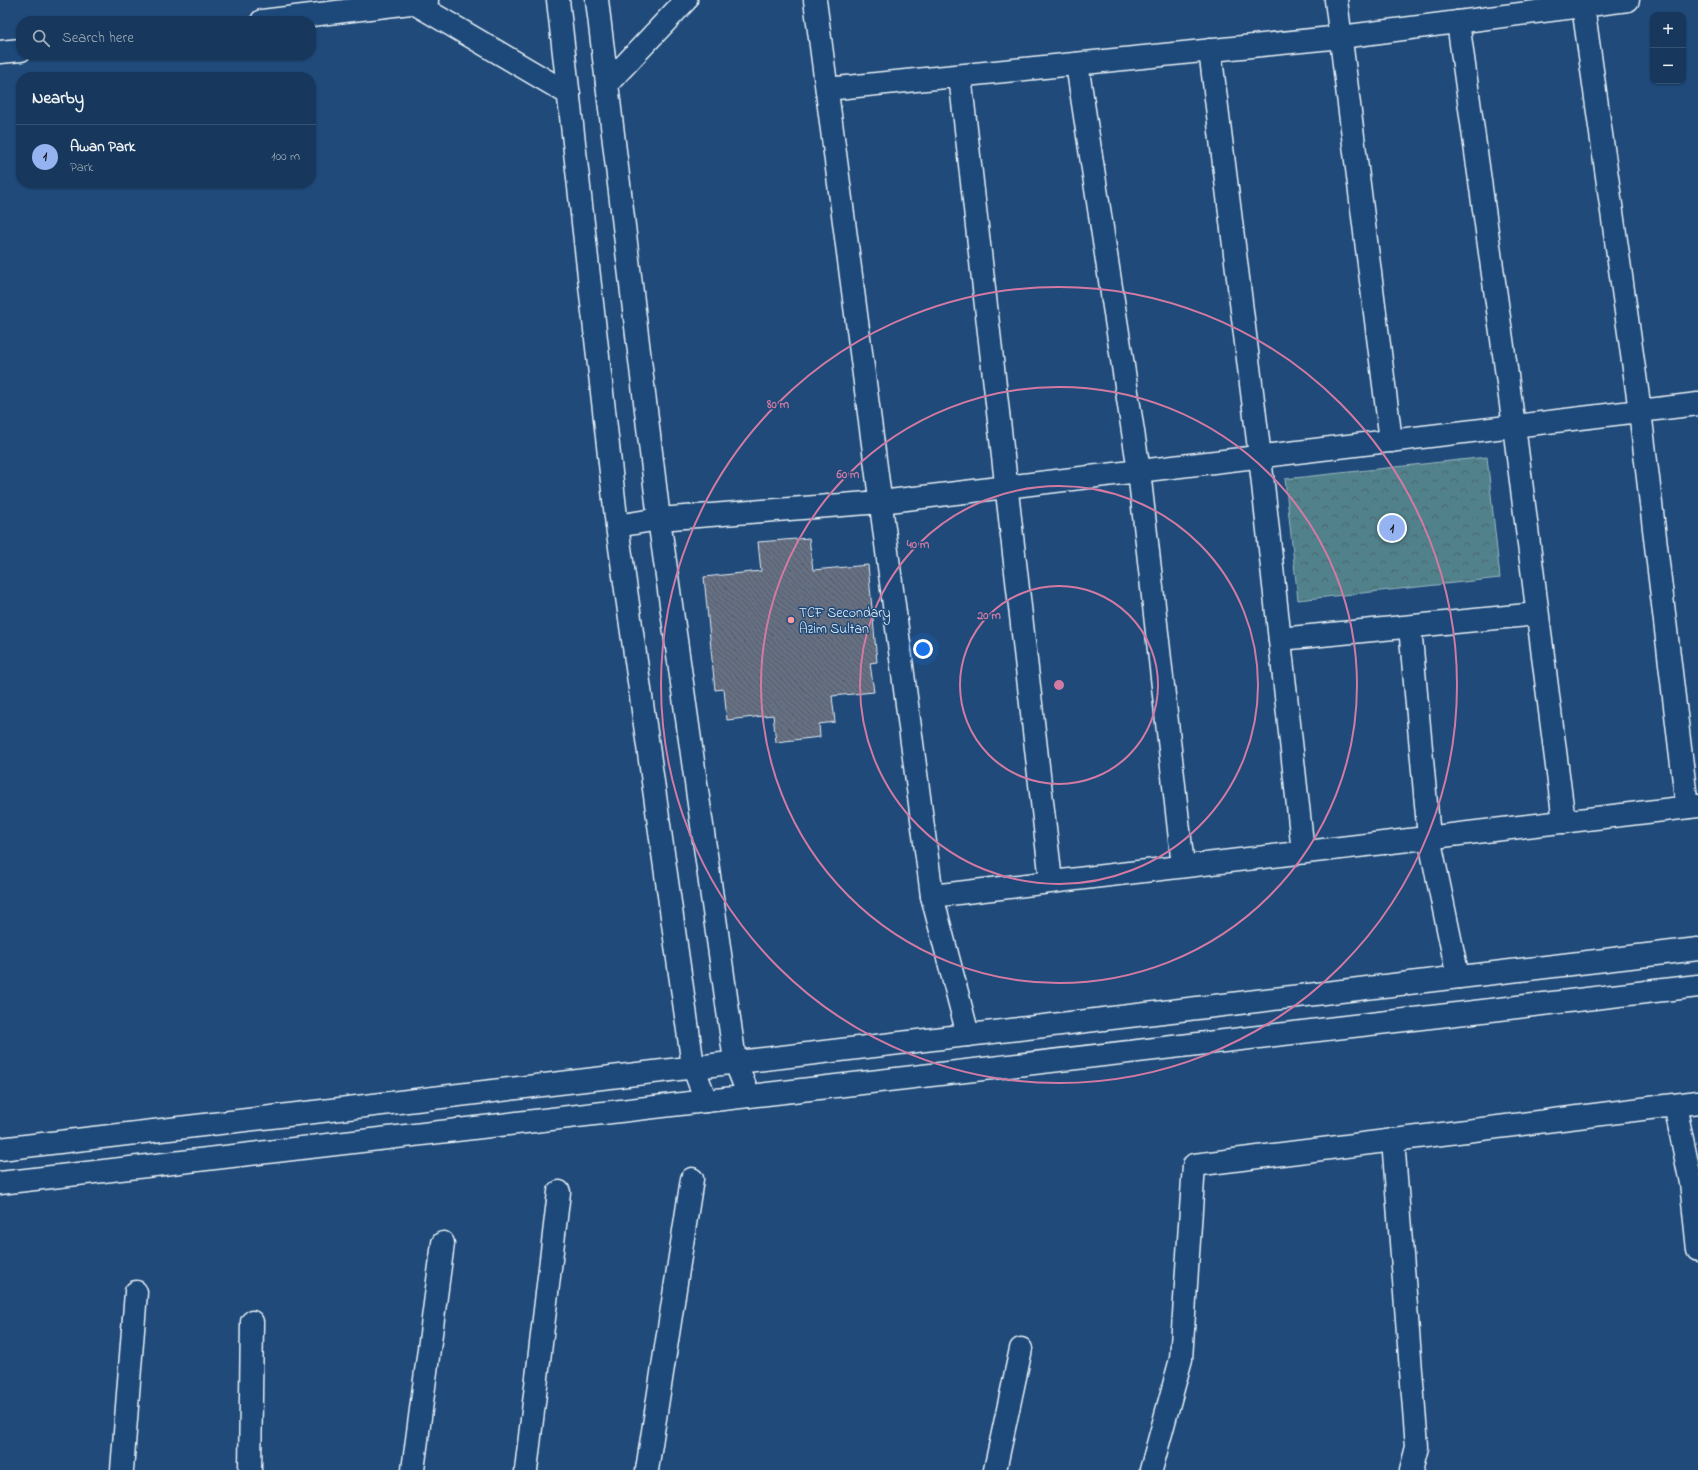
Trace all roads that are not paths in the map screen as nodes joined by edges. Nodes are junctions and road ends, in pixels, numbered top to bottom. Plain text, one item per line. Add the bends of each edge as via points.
1 (438, 0) edge
2 (558, 0) edge
3 (597, 0) edge
4 (686, 0) edge
5 (814, 0) edge
6 (1336, 0) edge
7 (1628, 0) edge
8 (414, 3) junction
9 (1583, 6) junction
10 (304, 16) edge
11 (1458, 22) junction
12 (1341, 36) junction
13 (16, 50) edge
14 (1210, 50) junction
15 (0, 52) edge
16 (1077, 64) junction
17 (960, 76) junction
18 (607, 84) junction
19 (827, 90) junction
20 (568, 94) junction
21 (1698, 404) edge
22 (1640, 411) junction
23 (1514, 426) junction
24 (1391, 441) junction
25 (1260, 457) junction
26 (1139, 471) junction
27 (1006, 487) junction
28 (881, 502) junction
29 (659, 519) junction
30 (617, 526) junction
31 (1537, 614) junction
32 (1410, 627) junction
33 (1280, 639) junction
34 (1693, 806) edge
35 (1564, 822) junction
36 (1429, 837) junction
37 (1303, 852) junction
38 (1183, 866) junction
39 (1052, 881) junction
40 (932, 896) junction
41 (1698, 949) edge
42 (1458, 977) junction
43 (1698, 986) edge
44 (968, 1035) junction
45 (736, 1061) junction
46 (692, 1066) junction
47 (749, 1096) junction
48 (706, 1101) junction
49 (1698, 1102) edge
50 (1675, 1105) junction
51 (1393, 1140) junction
52 (0, 1149) edge
53 (692, 1179) dead end
54 (0, 1182) edge
55 (559, 1192) dead end
56 (443, 1243) dead end
57 (1698, 1250) edge
58 (136, 1292) dead end
59 (252, 1322) dead end
60 (1021, 1349) dead end
61 (122, 1470) edge
62 (250, 1470) edge
63 (413, 1470) edge
64 (526, 1470) edge
65 (647, 1470) edge
66 (995, 1470) edge
67 (1151, 1470) edge
68 (1411, 1470) edge

1 - 8 street
2 - 20 street
3 - 18 street
4 - 18 street
5 - 19 street
6 - 12 street
7 - 9 street
8 - 10 street
8 - 20 street
9 - 11 street
9 - 22 street
11 - 12 street
11 - 23 street
12 - 14 street
12 - 24 street
13 - 15 street
14 - 16 street
14 - 25 street
16 - 17 street
16 - 26 street
17 - 19 street
17 - 27 street
18 - 29 street
19 - 28 street
20 - 30 street
21 - 22 street
22 - 23 street
22 - 34 street
23 - 24 street
23 - 31 street
24 - 25 street
25 - 26 street
25 - 33 street
26 - 27 street
26 - 38 street
27 - 28 street
27 - 39 street
28 - 29 street
28 - 40 street
29 - 30 street
29 - 45 street
30 - 46 street
31 - 32 street
31 - 35 street
32 - 33 street
32 - 36 street
33 - 37 street
34 - 35 street
35 - 36 street
36 - 37 street
36 - 42 street
37 - 38 street
38 - 39 street
39 - 40 street
40 - 44 street
41 - 42 street
42 - 44 street
43 - 47 street
44 - 45 street
45 - 46 street
45 - 47 street
46 - 48 street
46 - 52 street
47 - 48 street
48 - 54 street
49 - 50 street
50 - 51 street
50 - 57 street via 1691,1183
51 - 67 street via 1194,1165 1181,1359
51 - 68 street via 1417,1447
53 - 65 street
55 - 64 street
56 - 63 street
58 - 61 street
59 - 62 street
60 - 66 street

